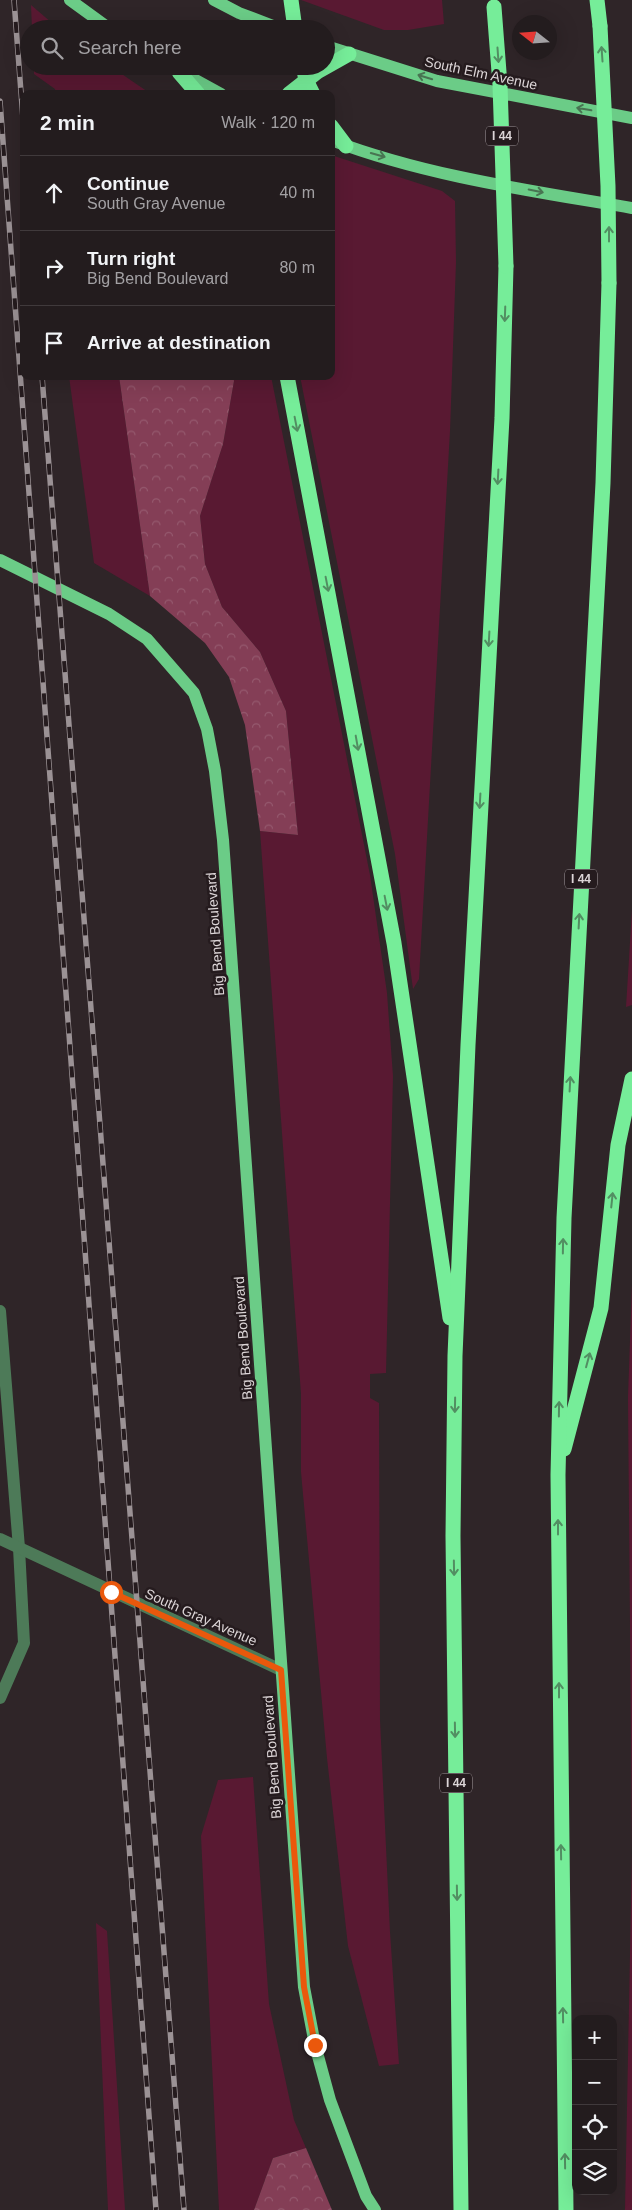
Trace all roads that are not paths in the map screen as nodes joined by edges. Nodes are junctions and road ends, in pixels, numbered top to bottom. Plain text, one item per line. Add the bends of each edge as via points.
1 (70, 0) edge
2 (214, 0) edge
3 (291, 0) edge
4 (597, 0) edge
5 (494, 3) edge
6 (98, 20) edge
7 (258, 20) edge
8 (294, 20) edge
9 (335, 49) edge
10 (349, 54) junction
11 (335, 62) edge
12 (181, 75) edge
13 (186, 75) edge
14 (307, 80) edge
15 (194, 90) edge
16 (214, 90) edge
17 (294, 90) edge
18 (632, 118) edge
19 (335, 131) edge
20 (335, 142) edge
21 (346, 146) junction
22 (632, 208) edge
23 (288, 380) edge
24 (0, 560) edge
25 (632, 1079) edge
26 (0, 1311) edge
27 (455, 1356) junction
28 (558, 1475) junction
29 (0, 1539) edge
30 (19, 1548) junction
31 (281, 1670) junction
32 (0, 1698) edge
33 (375, 2210) edge
34 (461, 2210) edge
35 (566, 2210) edge

1 - 6 main road
2 - 7 main road
3 - 8 highway
28 -> 4 highway, I 44, bridge via 564,1218 602,493 609,283 608,186
5 -> 27 highway, I 44, bridge via 506,266 502,418 467,1054
9 - 10 main road, South Elm Avenue
10 - 11 highway
18 -> 10 main road, South Elm Avenue via 437,81
12 - 15 highway
13 - 16 main road
14 - 17 highway
19 - 21 highway
20 - 21 main road
21 -> 22 main road via 418,167
23 -> 27 highway via 394,943
24 - 31 main road, Big Bend Boulevard via 109,614 147,639 194,693 207,729 216,771 223,840
28 -> 25 highway via 601,1308 618,1145
26 - 30 street
27 -> 34 highway, I 44 via 453,1536
35 -> 28 highway, I 44
29 - 30 street, South Gray Avenue
30 - 31 street, South Gray Avenue
30 - 32 street via 24,1643
31 - 33 main road, Big Bend Boulevard via 304,1987 330,2100 366,2196

